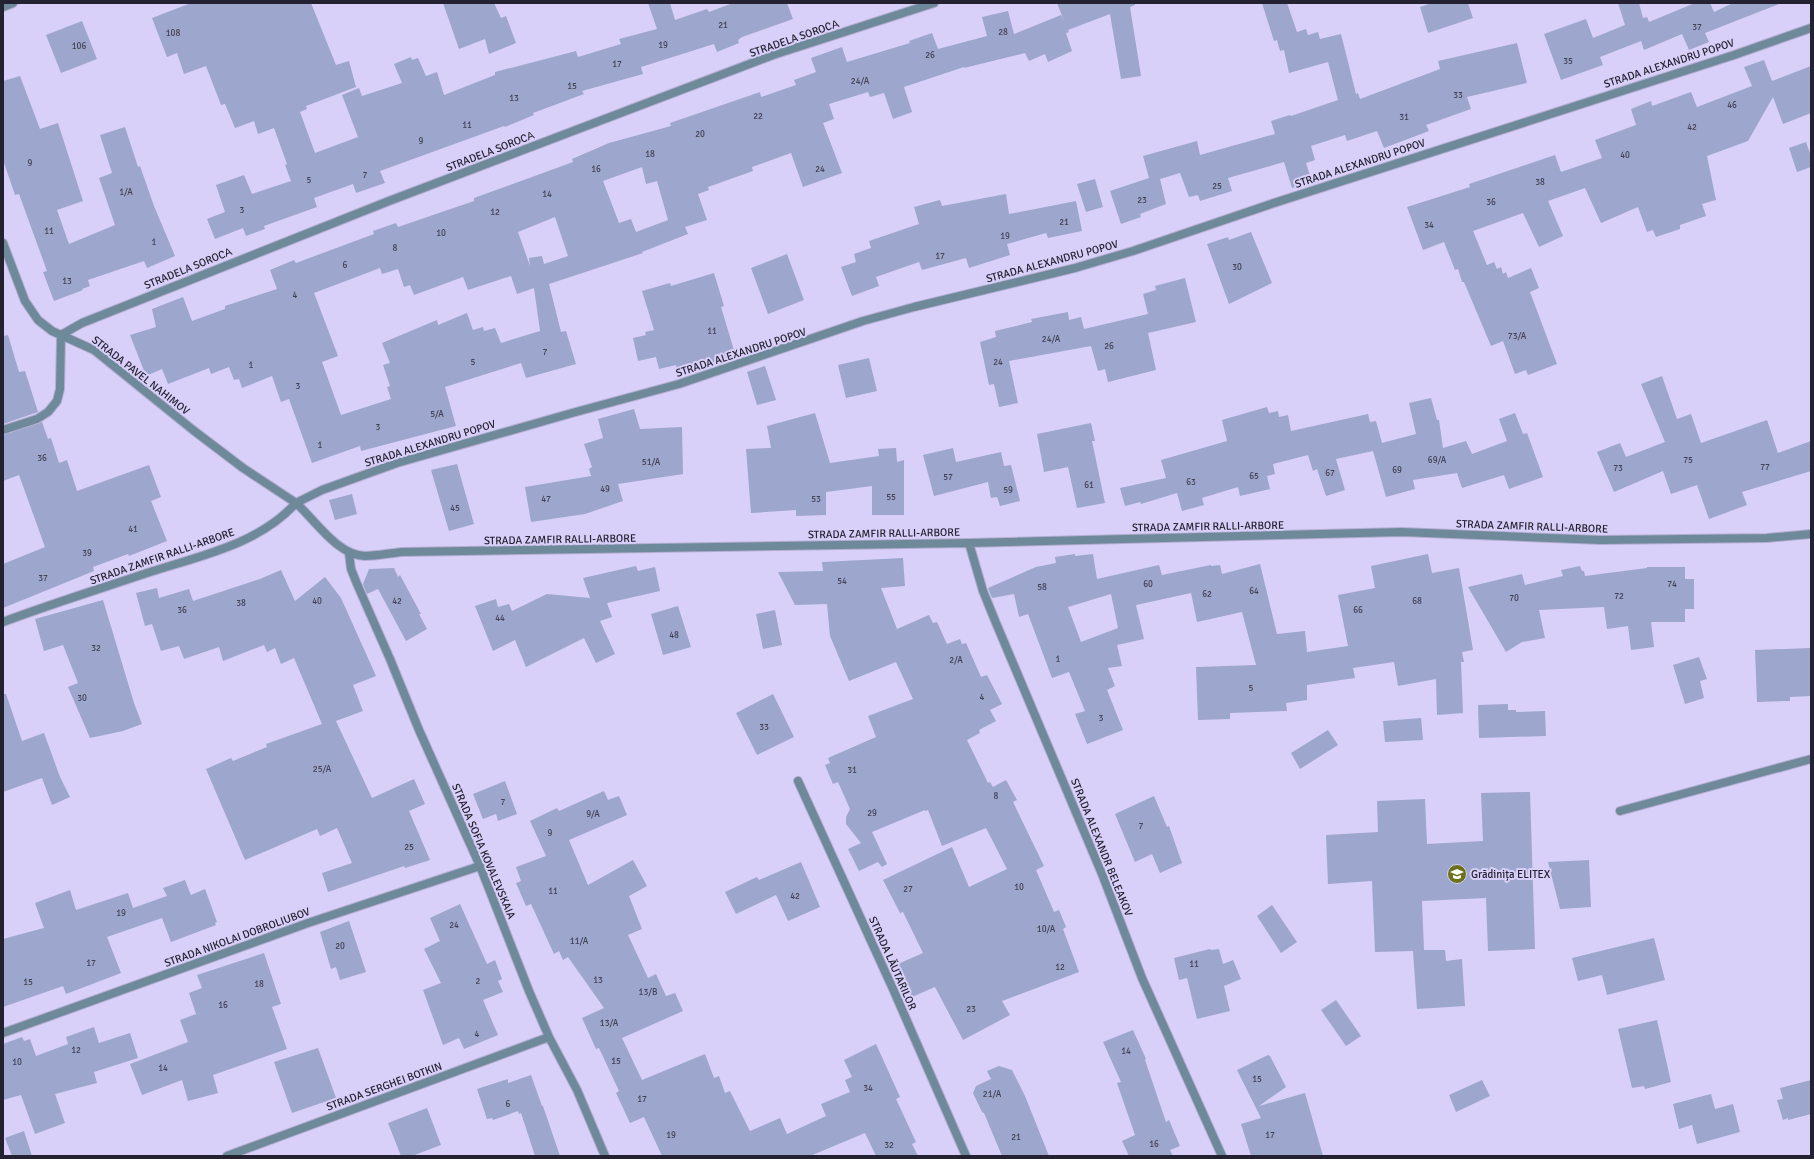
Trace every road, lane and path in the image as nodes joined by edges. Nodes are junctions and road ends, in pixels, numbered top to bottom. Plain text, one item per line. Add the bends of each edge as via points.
1 (13, 3) edge
2 (934, 3) edge
3 (3, 7) edge
4 (1811, 28) edge
5 (3, 243) edge
6 (61, 335) junction
7 (3, 430) edge
8 (296, 503) junction
9 (1811, 534) edge
10 (969, 542) junction
11 (350, 553) junction
12 (3, 622) edge
13 (1811, 759) edge
14 (798, 781) dead end
15 (1620, 811) dead end
16 (480, 866) junction
17 (3, 1033) edge
18 (549, 1037) junction
19 (227, 1156) edge
20 (605, 1156) edge
21 (966, 1156) edge
22 (1222, 1156) edge

1 - 3 street
2 - 6 street, STRADELA SOROCА via 773,55 389,201 127,304
4 - 8 street, STRADA ALEXANDRU POPOV via 1133,251 1055,274 914,306 863,321 679,384 397,463 322,490
5 - 6 street, STRADA PAVEL NAHIMOV via 31,311 44,326
6 - 7 street via 60,389 57,401 48,412 37,419
6 - 8 street, STRADA PAVEL NAHIMOV via 94,350 243,468
8 - 11 street, STRADA ZAMFIR RALLI-ARBORE via 339,546
8 - 12 street, STRADA ZAMFIR RALLI-ARBORE via 283,517 232,546
9 - 10 street, STRADA ZAMFIR RALLI-ARBORE via 1767,538 1601,540 1402,532
10 - 11 street, STRADA ZAMFIR RALLI-ARBORE via 402,552 365,556
10 - 22 street, STRADA ALEXANDR BELEAKOV via 983,591 996,624 1102,874 1142,978
11 - 16 street, STRADA SOFIA KOVALEVSKAIA via 351,569 357,584
13 - 15 street
14 - 21 street, STRADA LĂUTARILOR
16 - 17 street, STRADA NIKOLAI DOBROLIUBOV via 308,923
16 - 18 street, STRADA SOFIA KOVALEVSKAIA via 521,973
18 - 19 street, STRADA SERGHEI BOTKIN
18 - 20 street, STRADA SOFIA KOVALEVSKAIA

